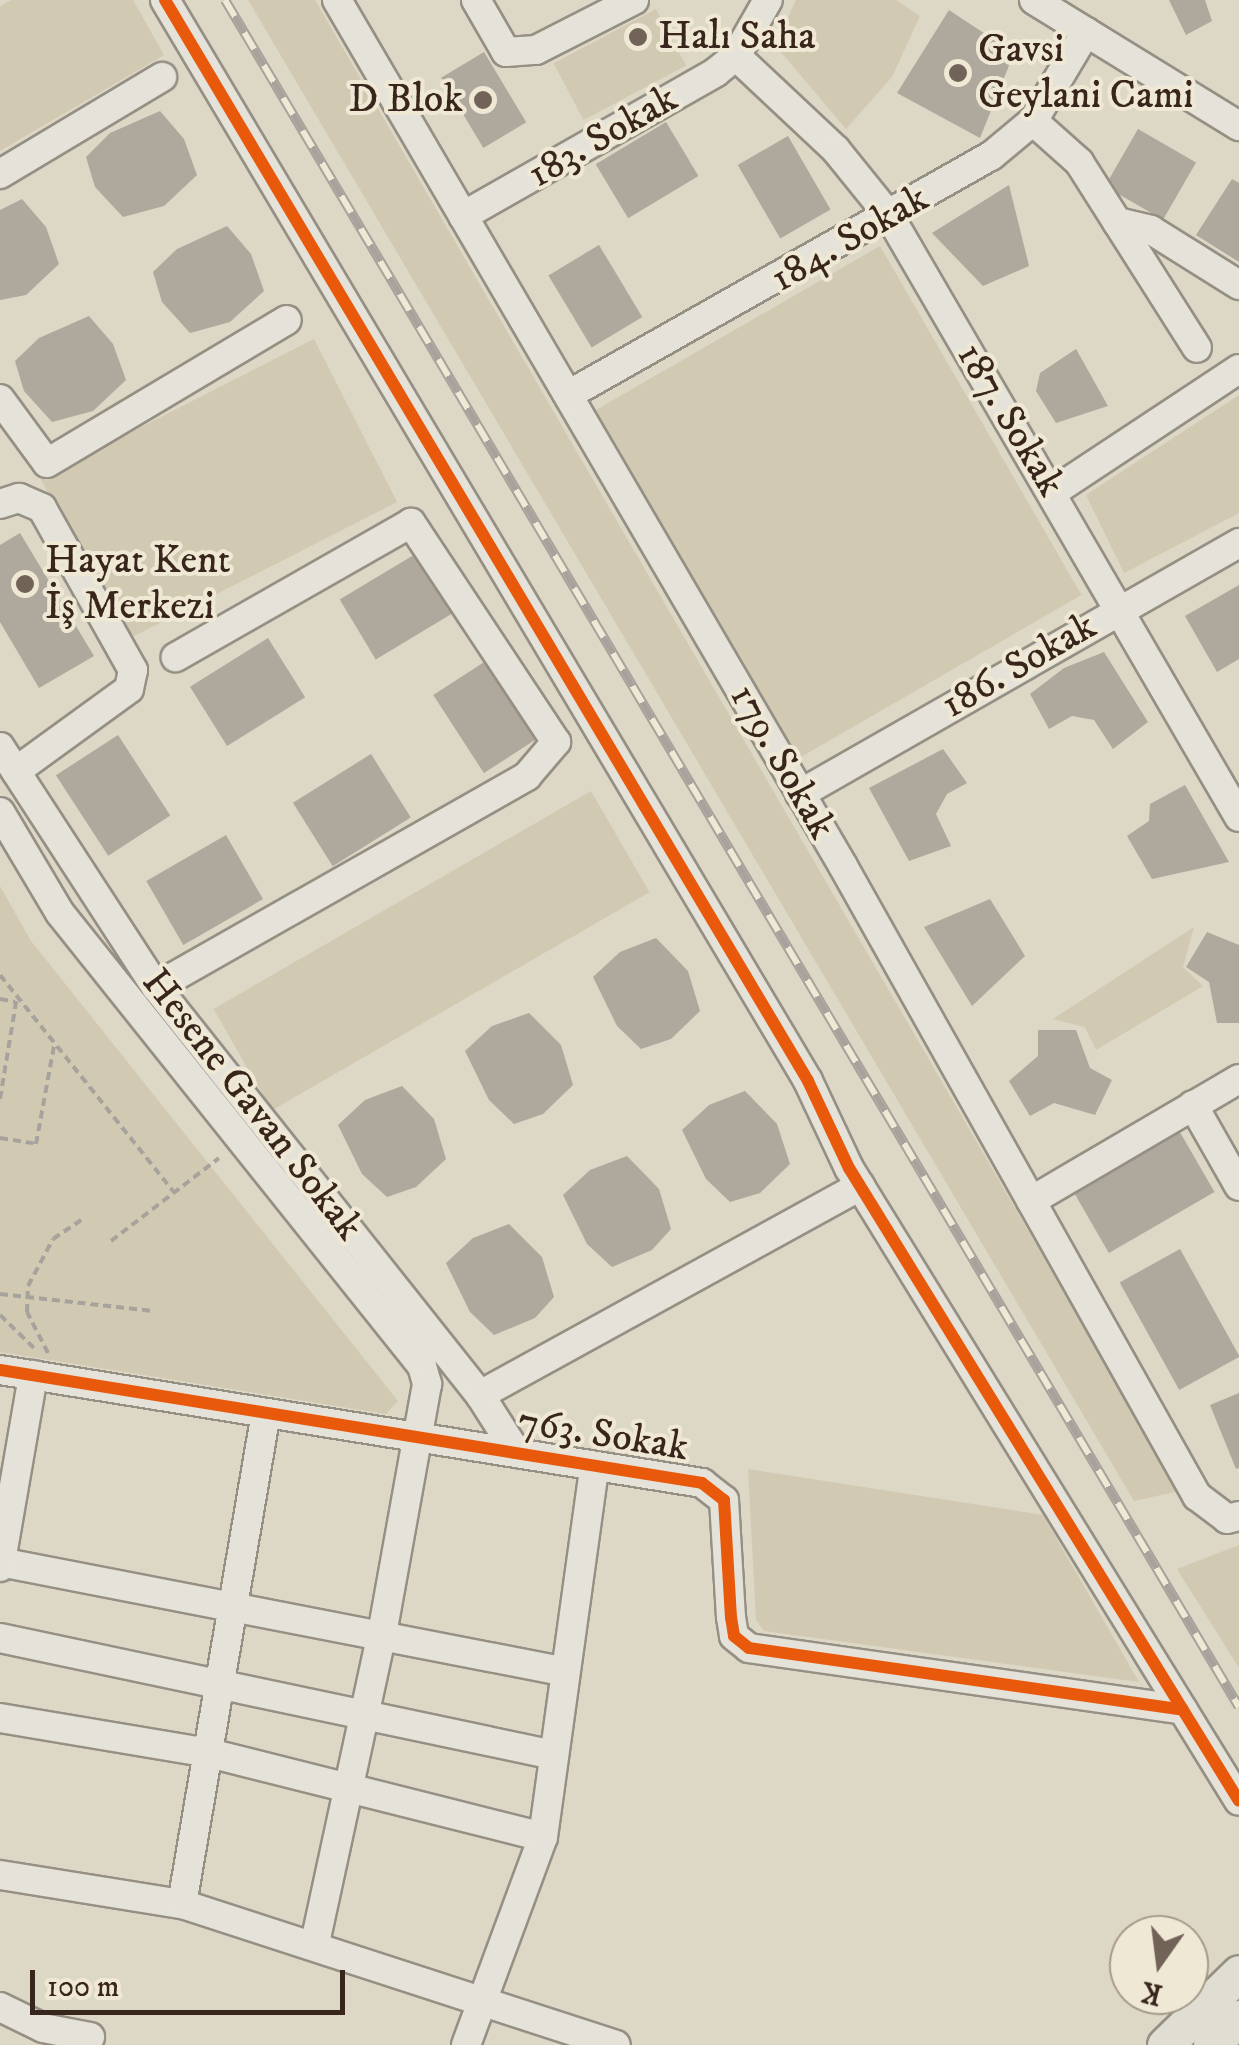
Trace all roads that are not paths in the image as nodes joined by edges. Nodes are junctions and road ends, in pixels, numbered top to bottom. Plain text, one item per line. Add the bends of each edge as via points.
1 (165, 0) edge
2 (337, 0) edge
3 (476, 0) edge
4 (634, 0) edge
5 (768, 0) edge
6 (1047, 3) edge
7 (1086, 32) junction
8 (736, 56) junction
9 (162, 78) dead end
10 (1032, 121) junction
11 (1239, 126) edge
12 (0, 174) edge
13 (463, 216) junction
14 (890, 217) junction
15 (1117, 222) junction
16 (1239, 285) edge
17 (287, 320) dead end
18 (1197, 348) dead end
19 (1239, 369) edge
20 (568, 395) junction
21 (0, 399) edge
22 (1053, 492) junction
23 (0, 504) edge
24 (1239, 542) edge
25 (1122, 607) junction
26 (176, 657) dead end
27 (0, 746) edge
28 (16, 772) junction
29 (800, 794) junction
30 (0, 812) edge
31 (1239, 817) edge
32 (156, 987) junction
33 (1239, 1079) edge
34 (1194, 1104) junction
35 (860, 1186) junction
36 (1239, 1186) edge
37 (1031, 1201) junction
38 (42, 1365) junction
39 (0, 1370) edge
40 (480, 1395) junction
41 (266, 1413) junction
42 (416, 1439) junction
43 (517, 1453) junction
44 (594, 1470) junction
45 (1233, 1518) edge
46 (0, 1564) edge
47 (232, 1607) junction
48 (382, 1633) junction
49 (0, 1638) edge
50 (562, 1670) junction
51 (222, 1680) junction
52 (1183, 1710) junction
53 (362, 1715) junction
54 (0, 1718) edge
55 (209, 1753) junction
56 (554, 1755) junction
57 (345, 1788) junction
58 (1239, 1801) edge
59 (543, 1837) junction
60 (0, 1875) edge
61 (182, 1904) junction
62 (314, 1943) junction
63 (1239, 1973) edge
64 (479, 2004) junction
65 (0, 2007) edge
66 (1239, 2018) edge
67 (90, 2037) dead end
68 (466, 2045) edge
69 (616, 2045) edge
70 (1165, 2045) edge
71 (1211, 2045) edge

1 - 35 street via 808,1081
2 - 13 street, 179. Sokak
3 - 4 street via 506,52 536,50
5 - 8 street, 183. Sokak
6 - 7 street
7 - 10 street, 184. Sokak
7 - 11 street
8 - 13 street, 183. Sokak
8 - 14 street, 187. Sokak via 836,150
9 - 12 street
10 - 14 street, 184. Sokak via 990,156
10 - 15 street via 1079,162
13 - 20 street, 179. Sokak
14 - 20 street, 184. Sokak
14 - 22 street, 187. Sokak
15 - 16 street via 1151,230
15 - 18 street
17 - 21 street via 46,463
19 - 22 street
20 - 29 street, 179. Sokak
22 - 25 street, 187. Sokak
23 - 28 street via 20,498 42,508 134,670 129,689
24 - 25 street, 186. Sokak
25 - 29 street, 186. Sokak
25 - 31 street, 187. Sokak
26 - 32 street via 411,523 556,742 527,776
27 - 28 street, Hesene Gavan Sokak
28 - 32 street, Hesene Gavan Sokak
29 - 37 street, 179. Sokak
30 - 42 street via 84,944 422,1366 427,1384
32 - 40 street, Hesene Gavan Sokak
33 - 34 street
34 - 36 street
34 - 37 street
35 - 40 street
35 - 52 street
37 - 45 street, 179. Sokak via 1197,1496
38 - 39 street, 763. Sokak
38 - 41 street, 763. Sokak
38 - 46 street
40 - 43 street, Hesene Gavan Sokak
41 - 42 street, 763. Sokak
41 - 47 street
42 - 43 street, 763. Sokak
42 - 48 street
43 - 44 street, 763. Sokak
44 - 50 street
44 - 52 street, 763. Sokak via 702,1484 724,1500 734,1636 750,1648
46 - 47 street
47 - 48 street
47 - 51 street
48 - 50 street
48 - 53 street
49 - 51 street
50 - 56 street
51 - 53 street
51 - 55 street
52 - 58 street
53 - 56 street
53 - 57 street
54 - 55 street
55 - 57 street
55 - 61 street
56 - 59 street
57 - 59 street
57 - 62 street
59 - 64 street
60 - 61 street
61 - 62 street
62 - 64 street
63 - 70 main road
64 - 68 street
64 - 69 street
65 - 67 street via 43,2028
66 - 71 main road

